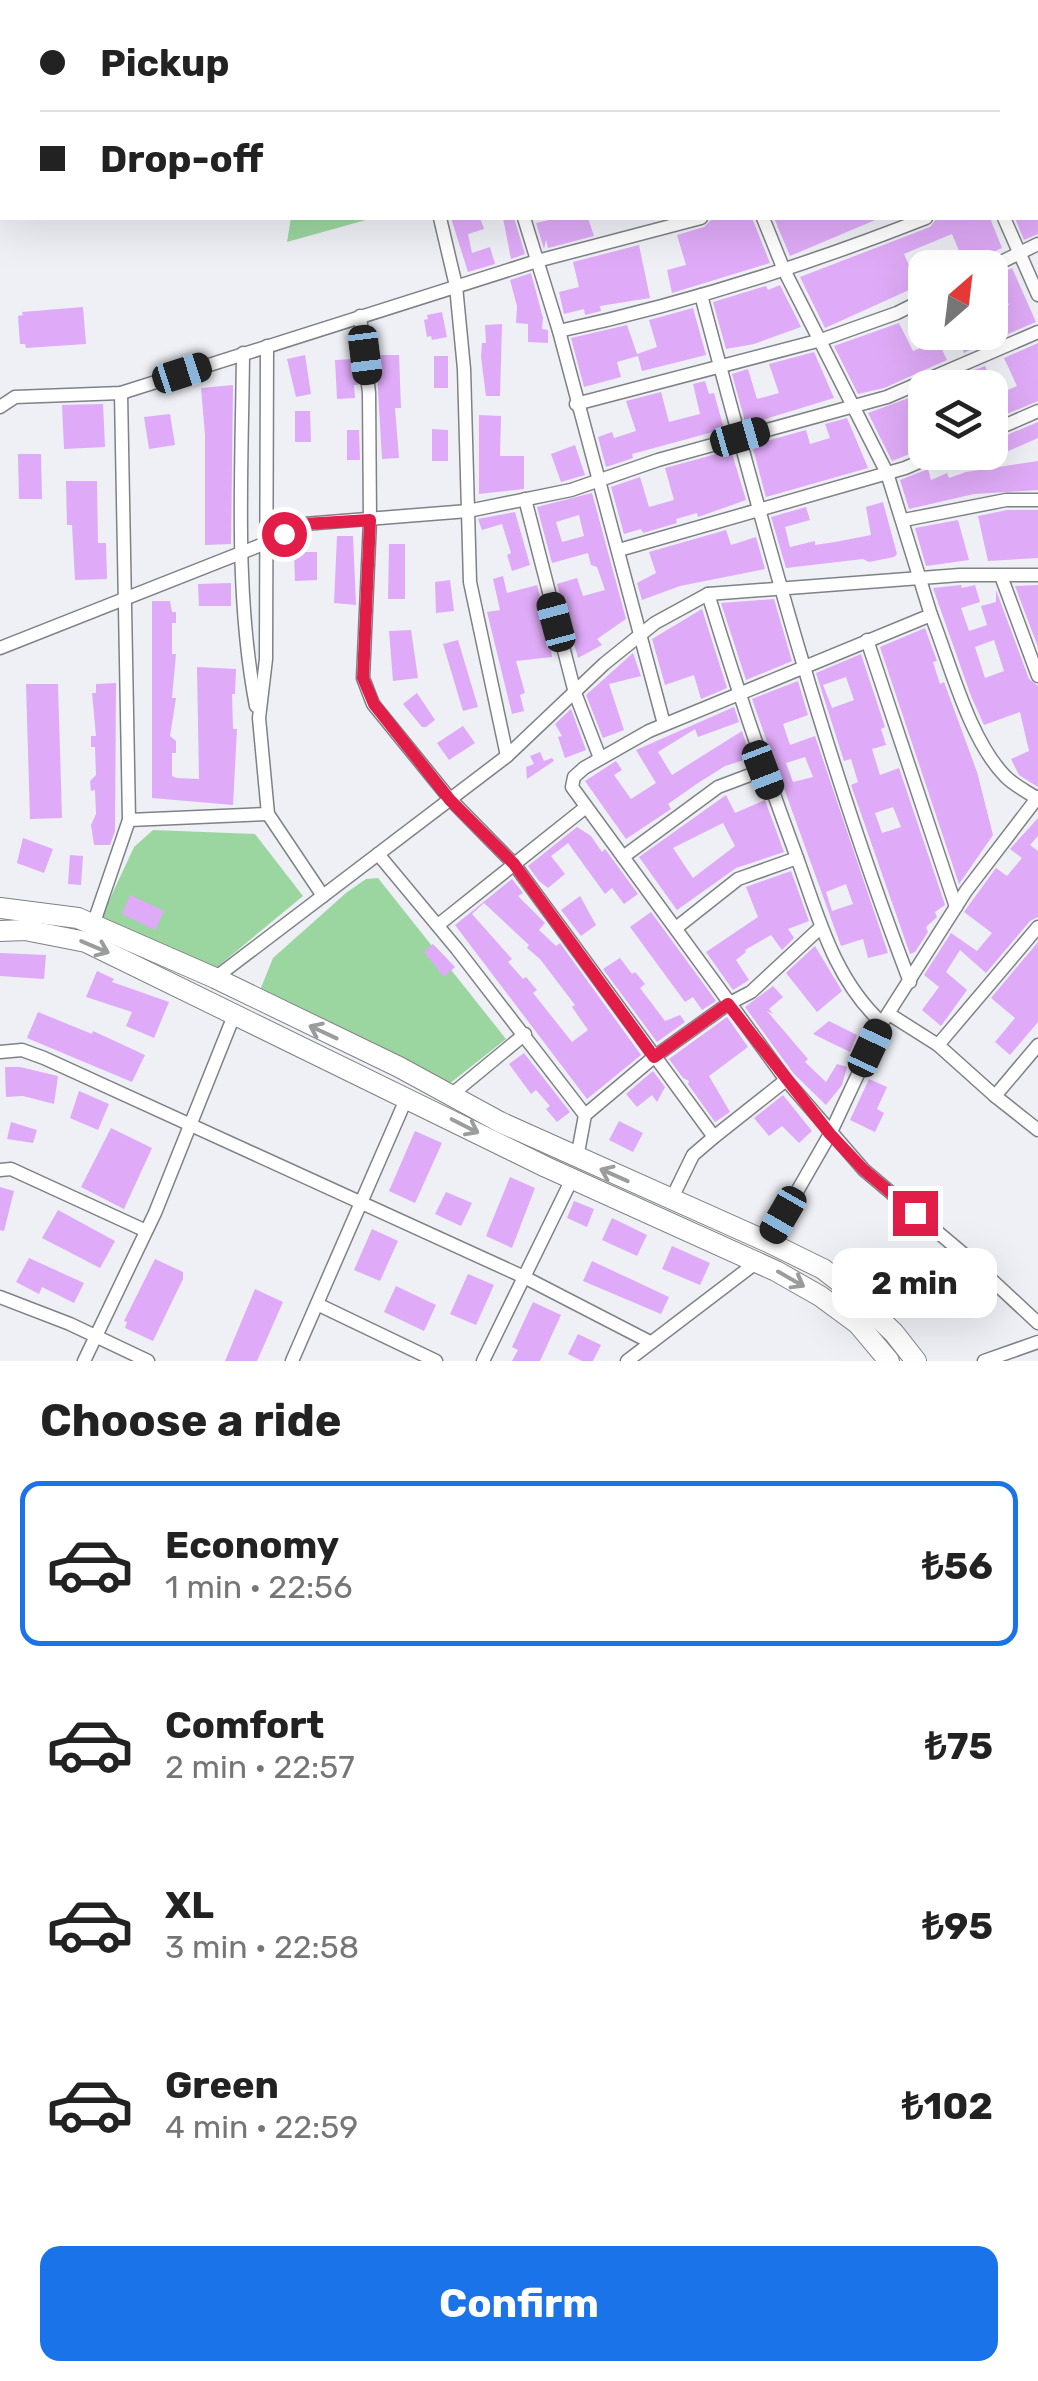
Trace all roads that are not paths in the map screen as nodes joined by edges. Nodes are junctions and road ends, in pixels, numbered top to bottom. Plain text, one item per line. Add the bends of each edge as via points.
1 (440, 220) edge
2 (525, 220) edge
3 (694, 220) edge
4 (764, 220) edge
5 (921, 220) edge
6 (1005, 220) edge
7 (1038, 244) edge
8 (1019, 253) junction
9 (1008, 259) edge
10 (537, 262) junction
11 (784, 270) junction
12 (456, 286) junction
13 (701, 295) junction
14 (1038, 296) edge
15 (908, 308) edge
16 (360, 316) junction
17 (559, 332) junction
18 (1038, 332) edge
19 (821, 340) junction
20 (267, 346) junction
21 (243, 354) junction
22 (720, 366) junction
23 (122, 392) junction
24 (576, 404) junction
25 (853, 405) junction
26 (0, 408) edge
27 (1038, 411) edge
28 (1008, 424) edge
29 (740, 437) junction
30 (908, 465) edge
31 (886, 473) junction
32 (596, 481) junction
33 (525, 499) junction
34 (1038, 500) edge
35 (760, 508) junction
36 (468, 510) junction
37 (370, 520) junction
38 (904, 520) junction
39 (266, 543) junction
40 (619, 550) junction
41 (242, 552) junction
42 (1038, 575) edge
43 (1001, 576) junction
44 (918, 578) junction
45 (781, 590) junction
46 (708, 594) junction
47 (126, 597) junction
48 (931, 615) junction
49 (640, 635) junction
50 (867, 640) junction
51 (0, 648) edge
52 (803, 667) junction
53 (1038, 676) edge
54 (575, 692) junction
55 (741, 692) junction
56 (259, 718) junction
57 (664, 724) junction
58 (507, 756) junction
59 (600, 758) junction
60 (763, 770) junction
61 (1038, 798) edge
62 (450, 800) junction
63 (586, 807) junction
64 (268, 814) junction
65 (129, 820) junction
66 (378, 854) junction
67 (623, 857) junction
68 (797, 858) junction
69 (514, 864) junction
70 (323, 896) junction
71 (956, 907) junction
72 (0, 908) edge
73 (93, 925) junction
74 (438, 925) junction
75 (1038, 926) edge
76 (676, 928) junction
77 (820, 928) junction
78 (0, 931) edge
79 (216, 978) junction
80 (910, 982) junction
81 (728, 1004) junction
82 (235, 1014) junction
83 (885, 1018) junction
84 (525, 1034) junction
85 (1038, 1044) edge
86 (938, 1045) junction
87 (0, 1052) edge
88 (654, 1057) junction
89 (786, 1080) junction
90 (451, 1095) junction
91 (995, 1096) junction
92 (407, 1098) junction
93 (586, 1115) junction
94 (190, 1126) junction
95 (1038, 1130) edge
96 (830, 1134) junction
97 (714, 1137) junction
98 (578, 1158) junction
99 (0, 1170) edge
100 (572, 1179) junction
101 (672, 1200) junction
102 (361, 1203) junction
103 (144, 1230) junction
104 (768, 1242) junction
105 (757, 1262) junction
106 (524, 1276) junction
107 (0, 1296) edge
108 (316, 1304) junction
109 (1038, 1323) edge
110 (95, 1338) junction
111 (650, 1342) junction
112 (1038, 1342) edge
113 (84, 1361) edge
114 (148, 1361) edge
115 (292, 1361) edge
116 (436, 1361) edge
117 (482, 1361) edge
118 (627, 1361) edge
119 (890, 1361) edge
120 (916, 1361) edge
121 (984, 1361) edge

1 - 12 street
2 - 10 street
3 - 10 street
4 - 11 street
5 - 11 street
6 - 8 street
7 - 8 street
8 - 9 street
8 - 14 street
10 - 12 street
10 - 17 street
11 - 13 street
11 - 19 street
12 - 16 street
12 - 36 street
13 - 17 street
13 - 22 street
15 - 19 street
16 - 20 street
16 - 37 street via 369,393
17 - 24 street
18 - 25 street via 887,397
19 - 22 street
19 - 25 street
20 - 21 street
20 - 39 street
21 - 23 street
21 - 41 street
22 - 24 street
22 - 29 street
23 - 26 street via 15,397
23 - 47 street
24 - 32 street
25 - 29 street
25 - 31 street
27 - 28 street
29 - 32 street
29 - 35 street
30 - 31 street
31 - 35 street
31 - 38 street
32 - 33 street
32 - 40 street
33 - 36 street
33 - 54 street
34 - 38 street
35 - 40 street
35 - 45 street
36 - 37 street
36 - 58 street via 470,582
37 - 39 street via 304,524
37 - 62 street via 363,678 374,704
38 - 44 street
39 - 41 street
39 - 56 street
40 - 49 street
41 - 47 street
41 - 56 street via 248,661
42 - 43 street
43 - 44 street
43 - 53 street
44 - 45 street
44 - 48 street
45 - 46 street
45 - 52 street
46 - 49 street
46 - 55 street
47 - 51 street
47 - 65 street
48 - 50 street
48 - 61 street via 988,752 1006,778
49 - 54 street
49 - 57 street
50 - 52 street
50 - 71 street
52 - 55 street
52 - 80 street
54 - 58 street
54 - 59 street
55 - 57 street
55 - 60 street
56 - 64 street
57 - 59 street
58 - 62 street
59 - 63 street via 574,777 572,787
60 - 67 street via 718,786
60 - 68 street
61 - 71 street
62 - 66 street
62 - 69 street
63 - 67 street
63 - 69 street
64 - 65 street
64 - 70 street
65 - 73 street
66 - 70 street
66 - 74 street
67 - 76 street
68 - 76 street via 738,879
68 - 77 street
69 - 74 street
69 - 88 street
70 - 79 street
71 - 80 street
72 - 73 main road
73 - 79 main road
74 - 84 street
75 - 86 street
76 - 81 street
77 - 81 street via 751,992
77 - 83 street via 863,1005
78 -> 82 main road via 86,942
90 -> 79 main road
80 - 83 street
81 - 88 street
81 - 89 street
82 - 92 main road
82 - 94 street
83 - 86 street
83 - 96 street
84 - 90 street
84 - 93 street
85 - 91 street
86 - 91 street
87 - 94 street via 44,1058
88 - 93 street
88 - 97 street
89 - 96 street
89 - 97 street
90 - 98 main road
91 - 95 street
92 -> 100 main road
92 - 102 street
93 - 98 street
94 - 102 street
94 - 103 street
96 - 104 street
96 - 109 street
97 - 101 street via 693,1155
101 -> 98 main road
99 - 103 street via 11,1169
100 - 105 main road
100 - 106 street
101 - 104 main road
102 - 106 street
102 - 108 street
103 - 110 street
104 - 120 main road via 845,1286
105 - 111 street
105 -> 119 main road via 858,1324
106 - 111 street
106 - 117 street
107 - 110 street
108 - 115 street
108 - 116 street
110 - 113 street
110 - 114 street
111 - 118 street
112 - 121 street

